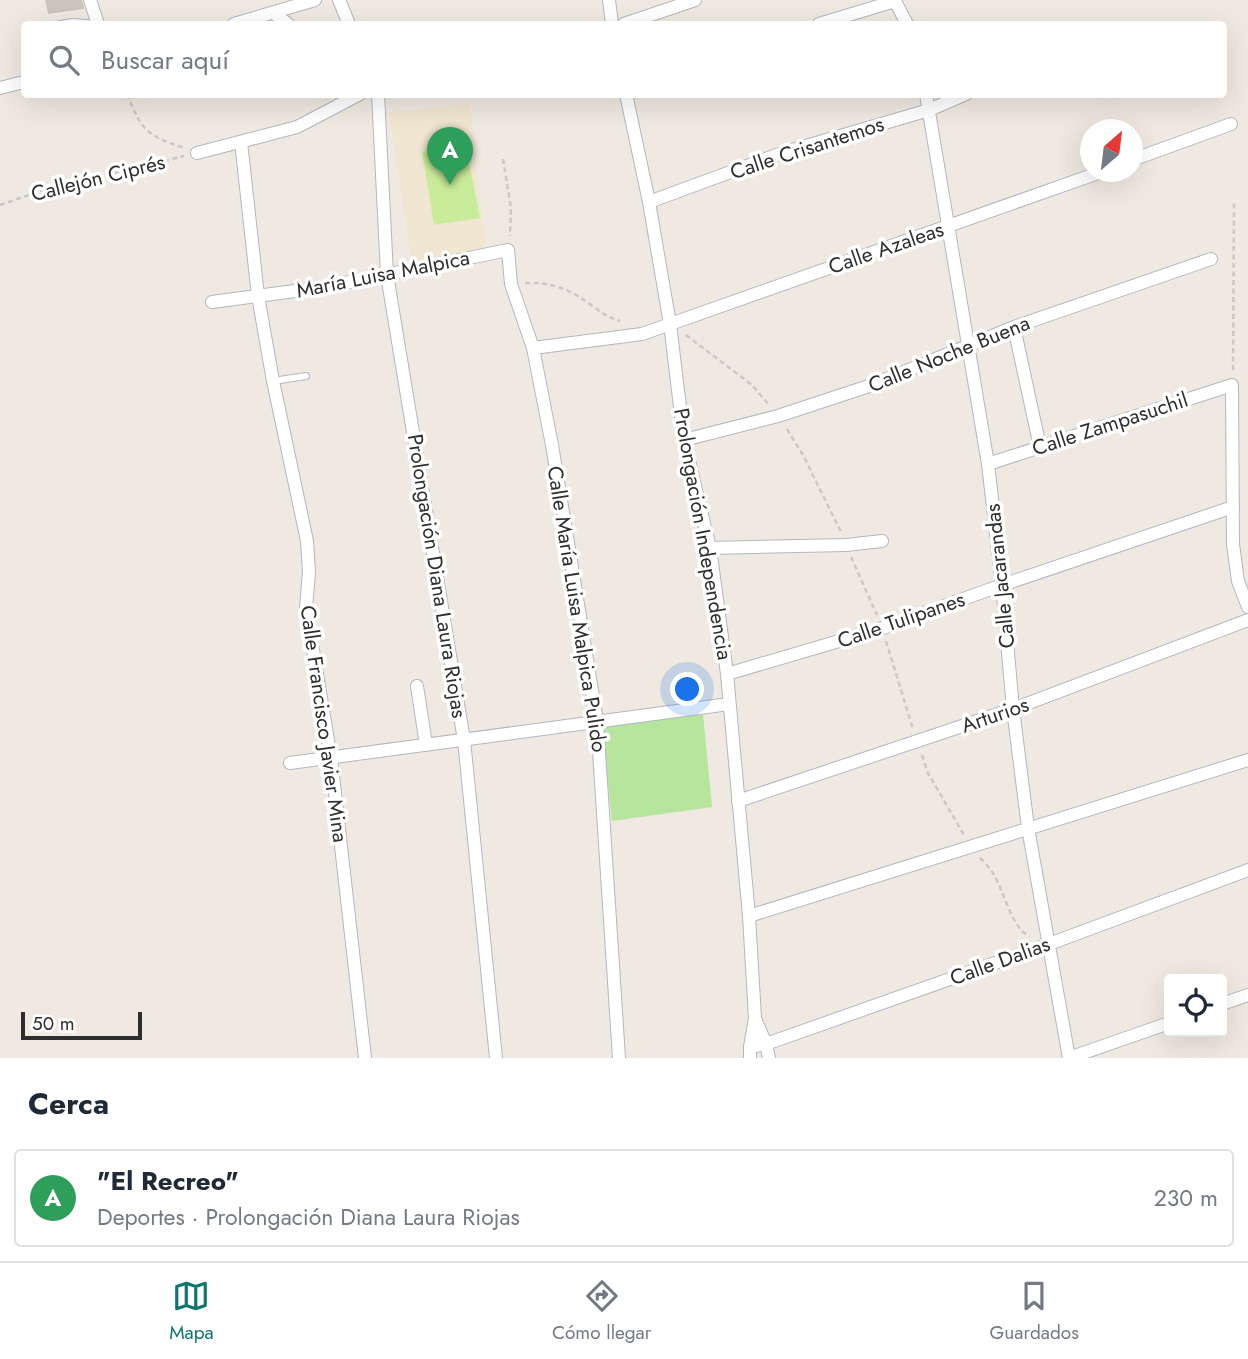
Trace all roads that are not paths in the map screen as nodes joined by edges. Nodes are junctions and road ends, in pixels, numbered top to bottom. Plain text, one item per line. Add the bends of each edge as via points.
1 (90, 0) edge
2 (315, 0) edge
3 (339, 0) edge
4 (610, 0) edge
5 (695, 0) edge
6 (895, 1) edge
7 (273, 13) junction
8 (97, 21) edge
9 (245, 21) edge
10 (284, 21) edge
11 (348, 21) edge
12 (612, 21) edge
13 (633, 21) edge
14 (829, 21) edge
15 (905, 21) edge
16 (21, 83) edge
17 (0, 88) edge
18 (354, 98) edge
19 (379, 98) edge
20 (627, 98) edge
21 (927, 98) edge
22 (957, 98) edge
23 (929, 110) junction
24 (1231, 124) dead end
25 (241, 142) junction
26 (197, 153) road end
27 (1143, 156) edge
28 (1080, 180) edge
29 (649, 202) junction
30 (948, 227) junction
31 (508, 250) joint
32 (1211, 259) dead end
33 (387, 275) junction
34 (258, 296) junction
35 (212, 302) dead end
36 (670, 324) junction
37 (1014, 327) junction
38 (968, 347) junction
39 (533, 348) junction
40 (306, 376) dead end
41 (273, 381) junction
42 (684, 440) junction
43 (1040, 447) junction
44 (988, 464) junction
45 (1233, 508) junction
46 (882, 541) dead end
47 (710, 548) junction
48 (1002, 585) junction
49 (1248, 607) edge
50 (1248, 620) edge
51 (727, 674) junction
52 (417, 686) dead end
53 (729, 704) junction
54 (1013, 709) junction
55 (597, 721) junction
56 (464, 740) junction
57 (426, 745) junction
58 (331, 758) junction
59 (1248, 760) edge
60 (290, 763) dead end
61 (738, 801) junction
62 (1028, 828) junction
63 (1248, 870) edge
64 (749, 916) junction
65 (1049, 944) junction
66 (1248, 995) edge
67 (1227, 1002) edge
68 (755, 1018) junction
69 (1164, 1025) edge
70 (766, 1044) junction
71 (750, 1052) edge
72 (365, 1058) edge
73 (496, 1058) edge
74 (620, 1058) edge
75 (769, 1058) edge
76 (1069, 1058) edge

1 - 8 street
2 - 7 street
3 - 11 street
4 - 12 street
5 - 13 street
6 - 14 street
6 - 15 street
7 - 9 street
7 - 10 street
16 - 17 street
18 - 25 street via 297,127
19 - 33 street, Prolongación Diana Laura Riojas
20 - 29 street, Prolongación Independencia
21 - 23 street, Calle Jacarandas
22 - 23 street, Calle Crisantemos
23 - 29 street, Calle Crisantemos via 782,153
23 - 30 street, Calle Jacarandas
24 - 27 street
25 - 26 street
25 - 34 street, Calle Francisco Javier Mina
28 - 30 street, Calle Azaleas
29 - 36 street, Prolongación Independencia
30 - 36 street, Calle Azaleas
30 - 38 street, Calle Jacarandas
31 - 33 street, María Luisa Malpica
31 - 39 street, Calle María Luisa Malpica Pulido via 511,284
32 - 37 street, Calle Noche Buena
33 - 34 street, María Luisa Malpica
33 - 56 street, Prolongación Diana Laura Riojas
34 - 35 street, María Luisa Malpica
34 - 41 street, Calle Francisco Javier Mina
36 - 39 street, Calle Azaleas via 642,334
36 - 42 street, Prolongación Independencia
37 - 38 street, Calle Noche Buena
37 - 43 street
38 - 42 street, Calle Noche Buena via 873,385
38 - 44 street, Calle Jacarandas
39 - 55 street, Calle María Luisa Malpica Pulido
40 - 41 lane
41 - 58 street, Calle Francisco Javier Mina via 307,541 306,608
42 - 47 street, Prolongación Independencia
43 - 44 street, Calle Zampasuchil
43 - 45 street, Calle Zampasuchil via 1233,385
44 - 48 street, Calle Jacarandas
45 - 48 street, Calle Tulipanes
45 - 49 street via 1238,581
46 - 47 street
47 - 51 street, Prolongación Independencia
48 - 51 street, Calle Tulipanes via 883,628
48 - 54 street, Calle Jacarandas
50 - 54 street, Arturios
51 - 53 street, Prolongación Independencia
52 - 57 street
53 - 55 street
53 - 61 street, Prolongación Independencia
54 - 61 street, Arturios
54 - 62 street, Calle Jacarandas
55 - 56 street
55 - 74 street, Calle María Luisa Malpica Pulido
56 - 57 street
56 - 73 street, Prolongación Diana Laura Riojas
57 - 58 street
58 - 60 street
58 - 72 street, Calle Francisco Javier Mina
59 - 62 street
61 - 64 street, Prolongación Independencia
62 - 64 street
62 - 65 street, Calle Jacarandas
63 - 65 street, Calle Dalias
64 - 68 street, Prolongación Independencia
65 - 70 street, Calle Dalias
65 - 76 street, Calle Jacarandas
66 - 67 street
68 - 70 street, Prolongación Independencia
68 - 71 street, Prolongación Independencia
69 - 76 street
70 - 71 street, Calle Dalias
70 - 75 street, Prolongación Independencia

